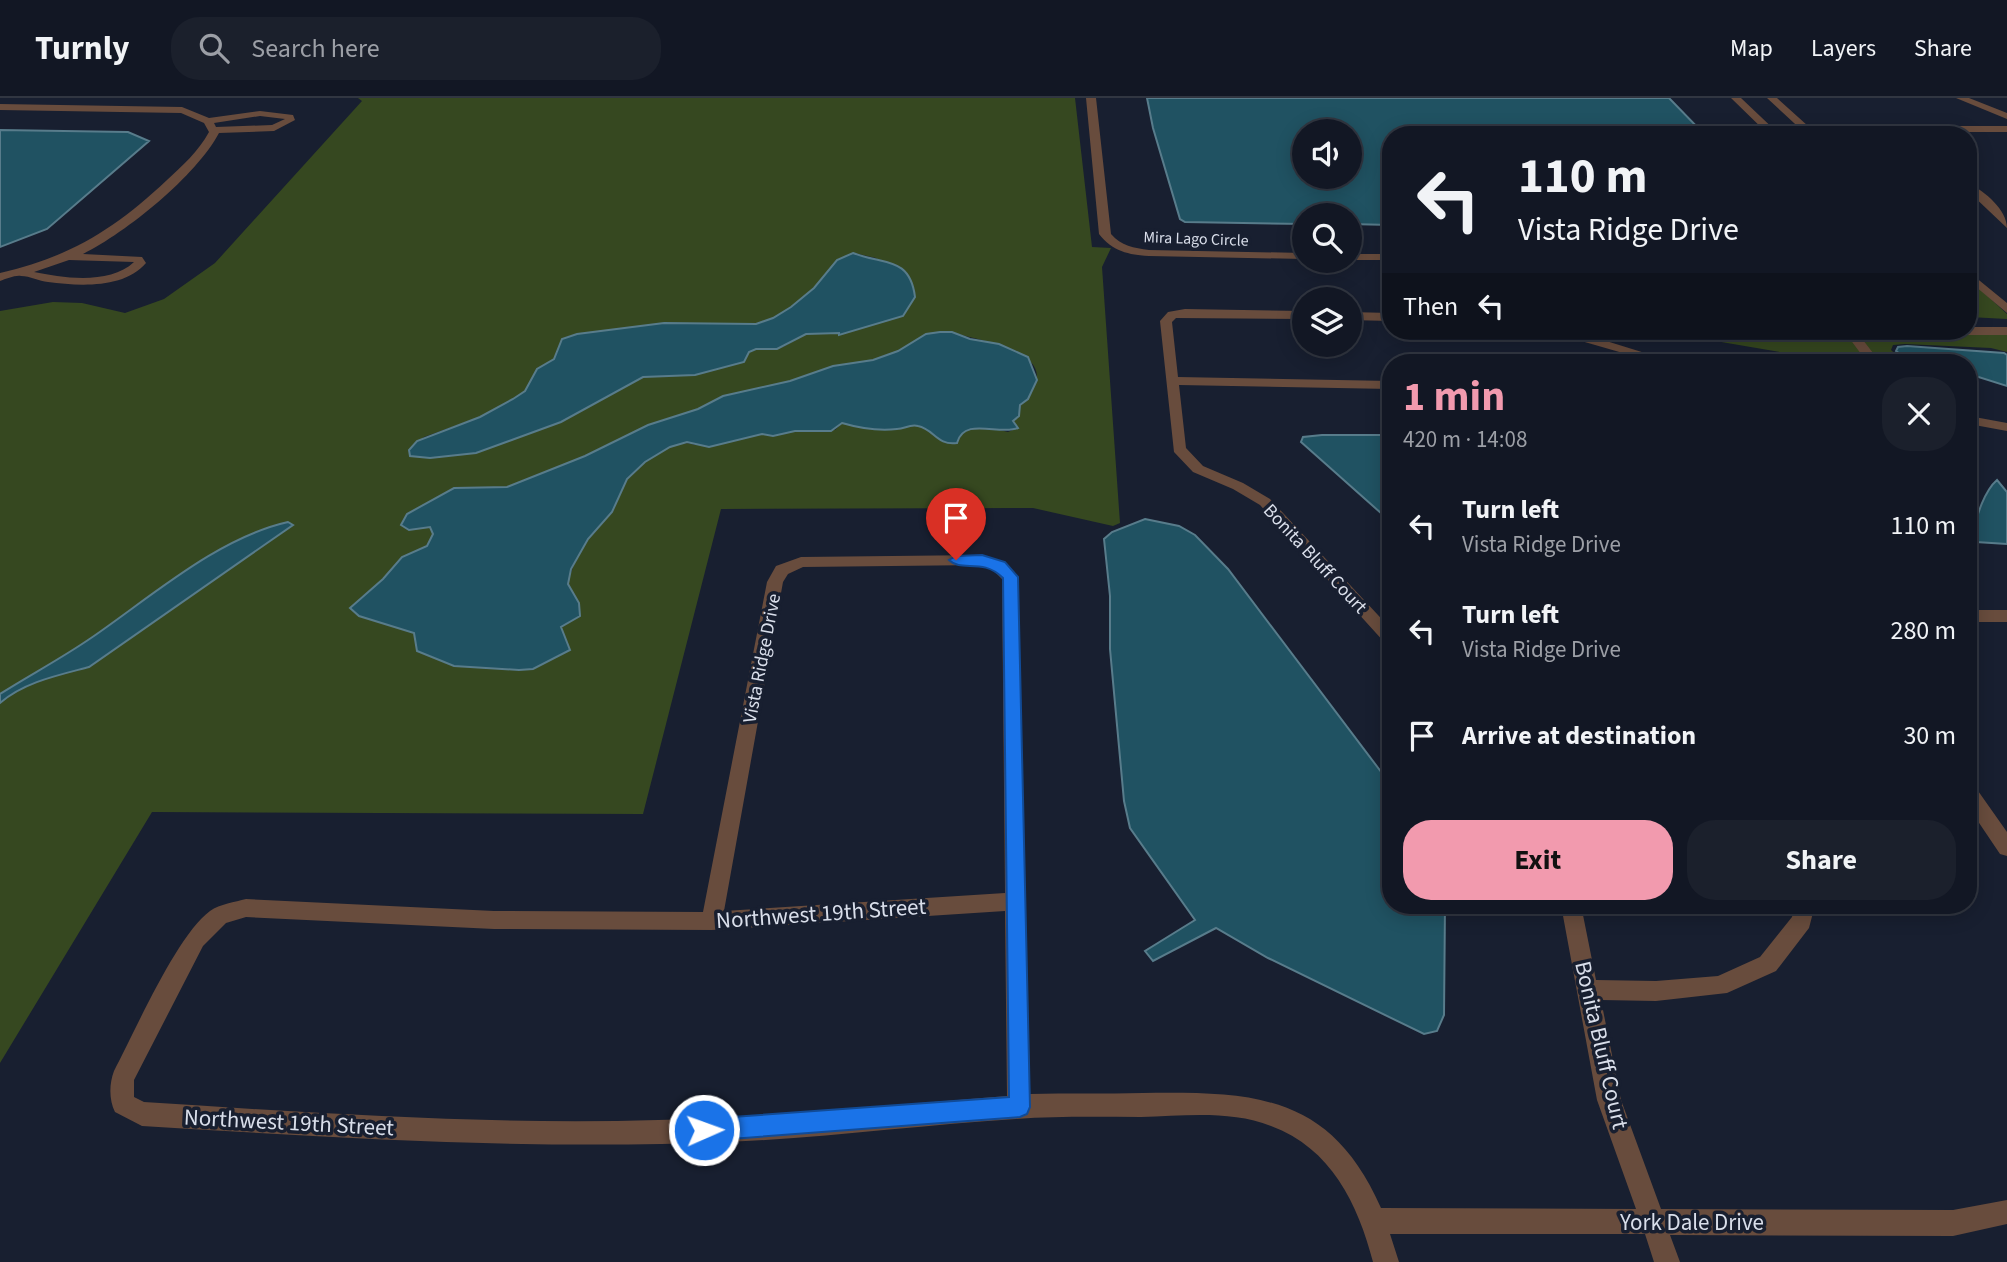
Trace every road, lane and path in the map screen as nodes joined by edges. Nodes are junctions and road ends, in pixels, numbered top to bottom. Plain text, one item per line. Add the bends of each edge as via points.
1 (1091, 98) edge
2 (1736, 98) edge
3 (1772, 98) edge
4 (1961, 98) edge
5 (0, 107) edge
6 (2007, 116) edge
7 (210, 126) junction
8 (1766, 126) edge
9 (1803, 126) edge
10 (1977, 129) edge
11 (2007, 129) edge
12 (1977, 194) edge
13 (2007, 225) edge
14 (1292, 256) edge
15 (66, 257) junction
16 (1362, 257) edge
17 (1382, 257) edge
18 (22, 272) junction
19 (0, 277) edge
20 (1977, 282) edge
21 (2007, 309) edge
22 (1292, 315) edge
23 (1362, 316) edge
24 (1382, 317) edge
25 (1977, 320) edge
26 (2007, 321) edge
27 (1977, 331) edge
28 (2007, 331) edge
29 (1592, 340) edge
30 (1857, 340) edge
31 (1640, 354) edge
32 (1868, 354) edge
33 (1172, 381) junction
34 (1382, 385) edge
35 (1977, 421) edge
36 (2007, 427) edge
37 (1977, 616) edge
38 (2007, 616) edge
39 (1382, 629) edge
40 (1977, 805) edge
41 (2007, 848) edge
42 (1016, 901) junction
43 (1573, 914) edge
44 (1803, 914) edge
45 (712, 921) junction
46 (1588, 990) junction
47 (1020, 1107) junction
48 (2007, 1212) edge
49 (1376, 1221) junction
50 (1652, 1222) junction
51 (1386, 1262) edge
52 (1667, 1262) edge

1 - 14 street, Mira Lago Circle via 1105,234 1111,243 1149,253
2 - 8 street
3 - 9 street
4 - 6 street
5 - 7 street via 172,109
7 - 7 street via 236,116 290,117 274,128
7 - 15 street via 214,132 205,149 122,226
10 - 11 street
12 - 13 street
15 - 18 street
15 - 18 street via 128,258 140,264 127,275 102,280 38,278
16 - 17 street
18 - 19 street
20 - 21 street
22 - 33 street, Bonita Bluff Court via 1172,315 1166,321
23 - 24 street
25 - 26 street
27 - 28 street
29 - 31 street
30 - 32 street
33 - 34 street
33 - 39 street, Bonita Bluff Court via 1179,449 1187,460 1265,502
35 - 36 street
37 - 38 street
40 - 41 street
42 - 45 street, Northwest 19th Street
42 - 45 street, Vista Ridge Drive via 1010,577 999,566 982,560 801,562 782,570 775,583
42 - 47 street, Vista Ridge Drive
43 - 46 street, Bonita Bluff Court
44 - 46 street via 1768,964 1719,986
45 - 47 street, Northwest 19th Street via 494,920 273,908 246,908 219,916 196,939 122,1079 123,1104 142,1114 362,1128 600,1133 730,1130
46 - 50 street, Bonita Bluff Court via 1609,1100
47 - 49 street, Northwest 19th Street via 1224,1104 1265,1111 1290,1121 1335,1155
48 - 50 street, York Dale Drive via 1953,1223
49 - 50 street, York Dale Drive
49 - 51 street, Northwest 19th Street
50 - 52 street, Bonita Bluff Court

